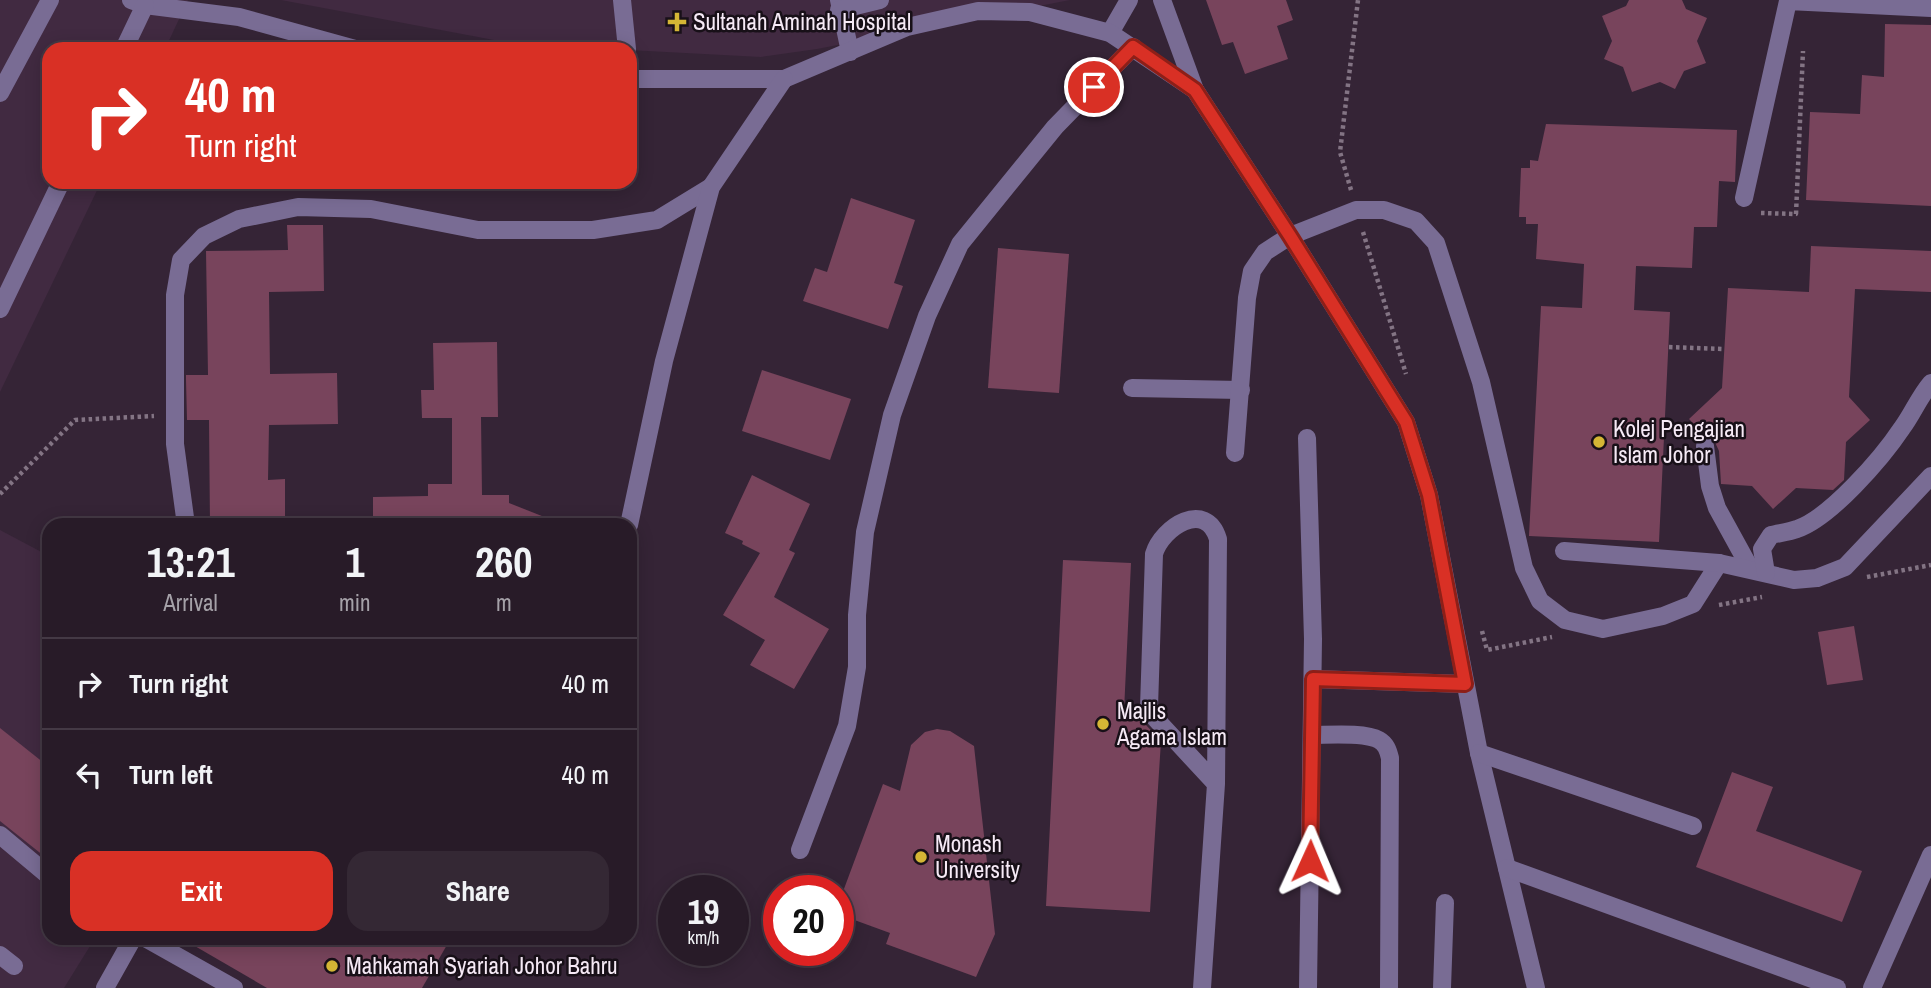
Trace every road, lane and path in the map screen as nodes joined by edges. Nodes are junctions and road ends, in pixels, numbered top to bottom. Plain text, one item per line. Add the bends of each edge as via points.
1 (50, 0) edge
2 (622, 0) edge
3 (880, 0) edge
4 (1129, 0) edge
5 (1162, 0) edge
6 (1358, 0) edge
7 (138, 2) edge
8 (839, 5) edge
9 (1931, 8) edge
10 (1110, 33) junction
11 (126, 42) edge
12 (330, 42) edge
13 (626, 42) edge
14 (1803, 42) dead end
15 (1133, 47) junction
16 (850, 52) junction
17 (637, 79) edge
18 (784, 79) junction
19 (2, 84) edge
20 (1195, 90) junction
21 (711, 187) junction
22 (58, 189) edge
23 (1352, 191) dead end
24 (1744, 198) dead end
25 (1757, 212) dead end
26 (1363, 231) dead end
27 (1290, 236) junction
28 (0, 309) edge
29 (1669, 347) dead end
30 (1724, 349) dead end
31 (1406, 375) dead end
32 (1931, 383) edge
33 (1132, 388) dead end
34 (1241, 390) junction
35 (174, 415) junction
36 (1307, 438) dead end
37 (1705, 446) dead end
38 (1235, 453) dead end
39 (1931, 476) edge
40 (0, 494) edge
41 (185, 518) edge
42 (630, 518) edge
43 (1564, 551) dead end
44 (1719, 562) junction
45 (1931, 565) edge
46 (1758, 570) junction
47 (1864, 578) dead end
48 (1770, 596) dead end
49 (1716, 606) dead end
50 (1479, 624) dead end
51 (1554, 637) dead end
52 (1313, 679) junction
53 (1465, 684) junction
54 (1312, 735) junction
55 (1479, 753) junction
56 (1216, 784) junction
57 (1693, 826) dead end
58 (0, 835) edge
59 (800, 850) dead end
60 (1931, 855) edge
61 (1507, 867) junction
62 (42, 870) edge
63 (1445, 903) dead end
64 (130, 945) edge
65 (157, 945) edge
66 (105, 988) edge
67 (234, 988) edge
68 (1202, 988) edge
69 (1308, 988) edge
70 (1389, 988) edge
71 (1442, 988) edge
72 (1536, 988) edge
73 (1837, 988) edge
74 (1872, 988) edge

1 - 19 street
2 - 13 street
3 - 8 street
4 - 10 street
5 - 20 street
6 - 23 path via 1340,152
7 - 11 street
7 - 12 street via 239,17
8 - 16 street
9 - 24 street via 1788,1
10 - 15 street
10 - 16 street via 1030,12 978,11 907,27
14 - 25 path via 1796,214
15 - 20 street
15 - 59 street via 1055,127 960,244 927,316 892,415 865,531 857,667 847,726
16 - 18 street
17 - 18 street
18 - 21 street
20 - 27 street
21 - 35 street via 657,220 593,230 478,230 371,209 298,206 239,219 204,236 181,260 175,295
21 - 42 street via 664,361
22 - 28 street
26 - 31 path
27 - 34 street via 1265,252 1252,271
27 - 44 street via 1356,210 1384,210 1416,221 1436,243 1481,382 1524,568 1540,601 1565,620 1603,629 1663,616 1693,604
27 - 53 street via 1406,422 1429,495
29 - 30 path
32 - 46 street via 1903,428 1824,514 1798,529 1770,535
33 - 34 street
34 - 38 street
35 - 40 path via 75,420
35 - 41 street
36 - 52 street
37 - 46 street via 1717,508
39 - 46 street via 1845,567 1817,578 1794,580
43 - 44 street
44 - 46 street
45 - 47 path
48 - 49 path
50 - 51 path via 1487,650
52 - 53 street
52 - 54 street
53 - 55 street
54 - 69 street
54 - 70 street via 1370,736 1387,747
55 - 57 street
55 - 61 street
56 - 56 street via 1149,707 1154,554 1162,539 1191,518 1214,526 1218,539
56 - 68 street
58 - 62 street
60 - 74 street
61 - 72 street
61 - 73 street
63 - 71 street
64 - 66 street
65 - 67 street

